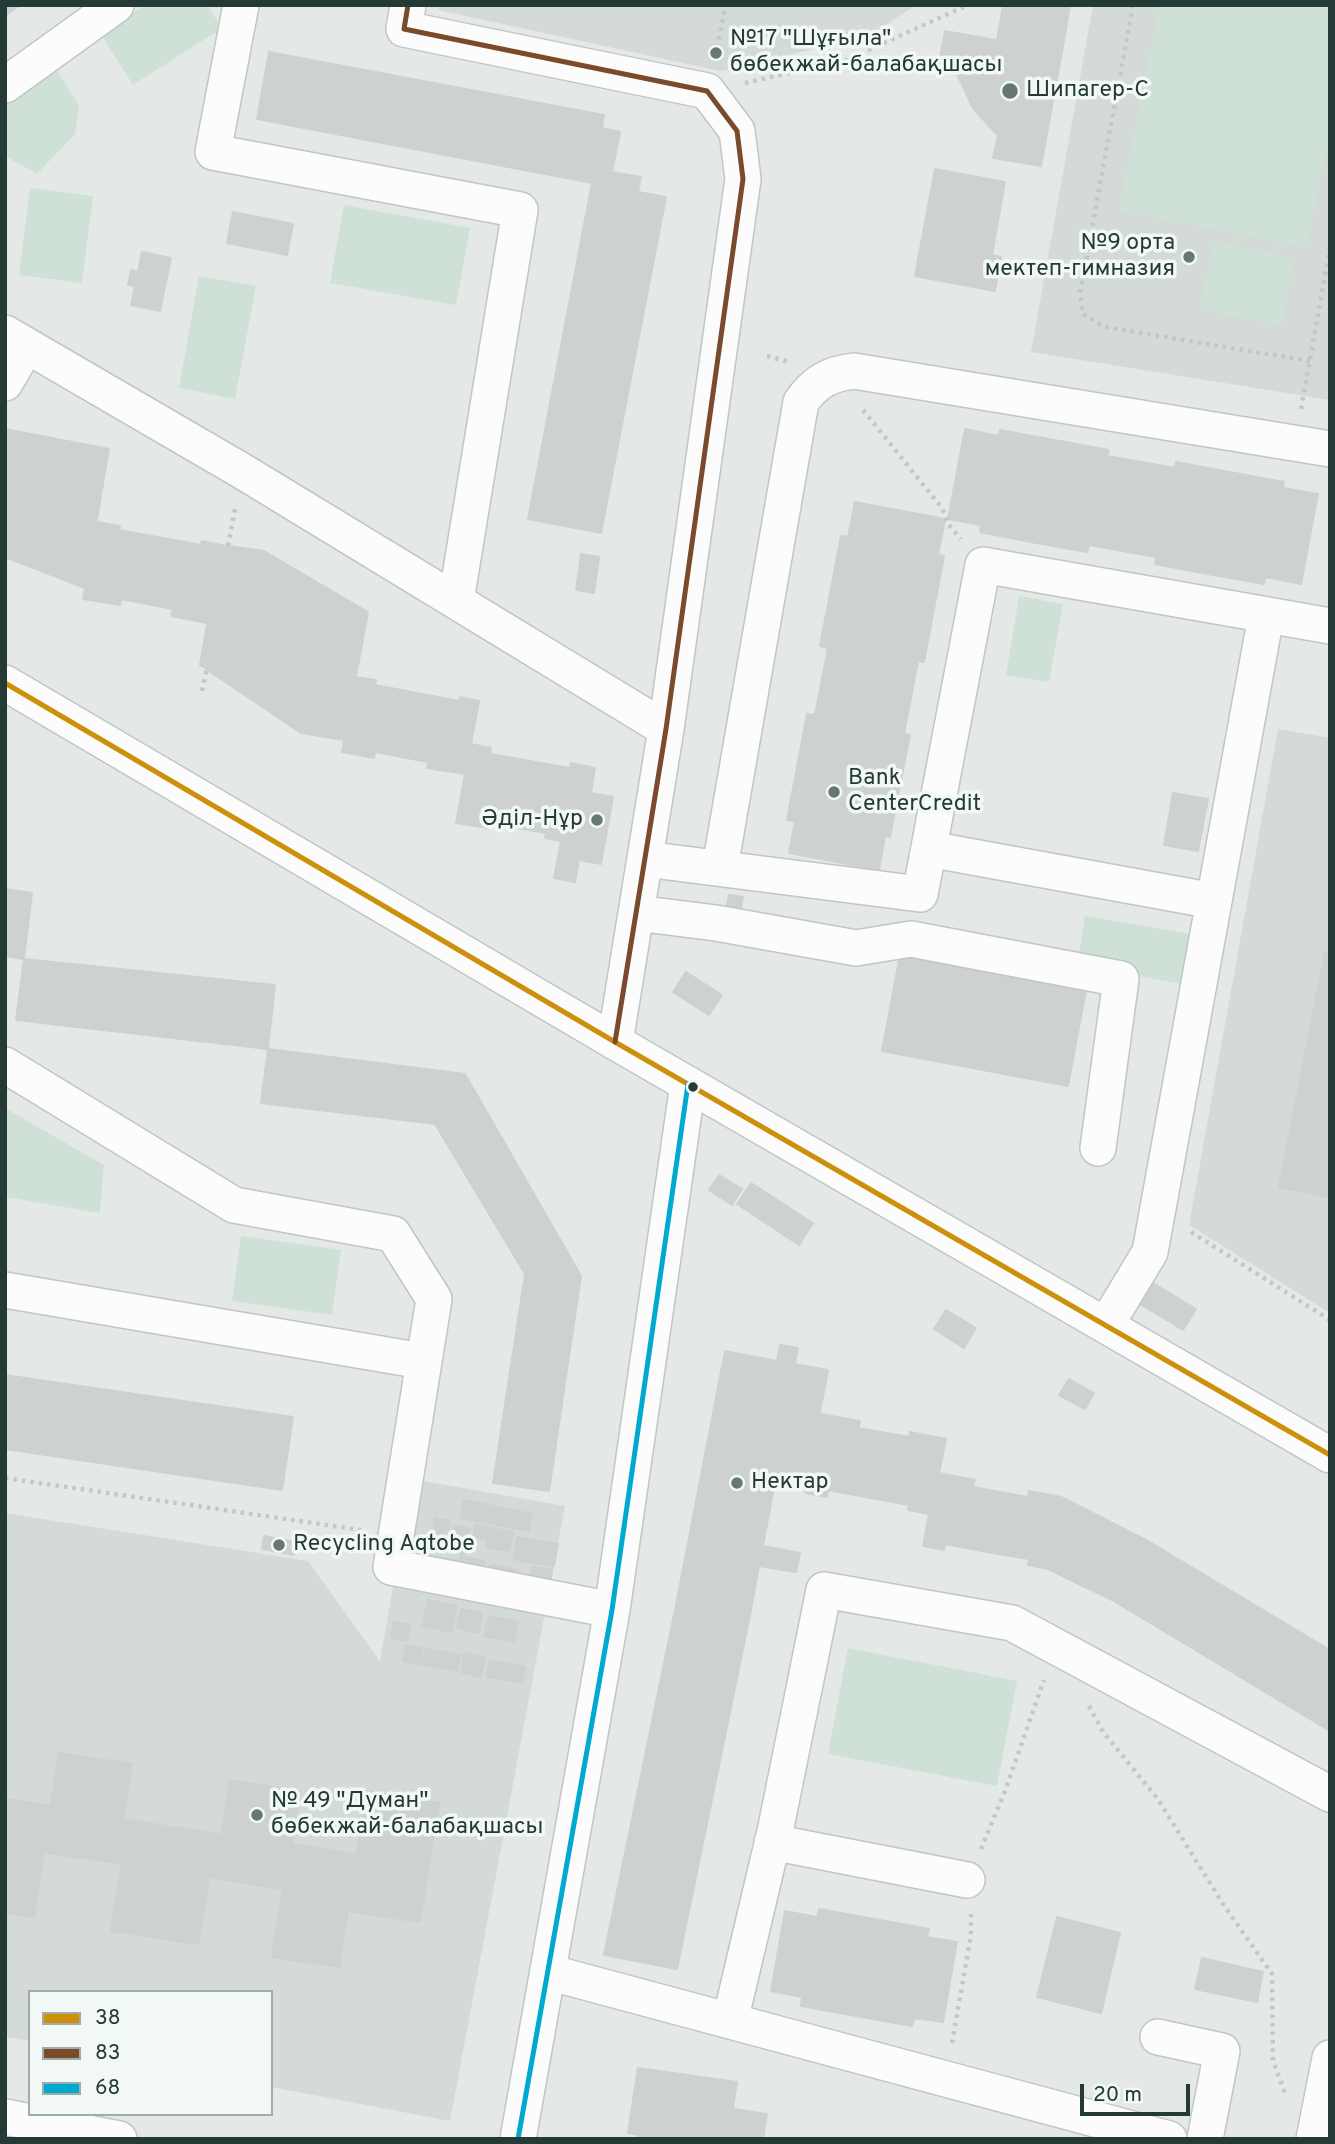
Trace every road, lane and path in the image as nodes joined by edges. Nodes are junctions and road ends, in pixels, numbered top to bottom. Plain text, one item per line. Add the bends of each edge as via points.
1 (116, 5) edge
2 (242, 5) edge
3 (408, 5) edge
4 (726, 5) edge
5 (968, 5) edge
6 (1133, 5) edge
7 (5, 85) edge
8 (707, 91) junction
9 (1330, 248) edge
10 (16, 340) edge
11 (1310, 361) junction
12 (833, 374) junction
13 (5, 383) edge
14 (1295, 443) junction
15 (1330, 449) edge
16 (983, 565) junction
17 (456, 601) junction
18 (1266, 616) junction
19 (1330, 626) edge
20 (206, 668) dead end
21 (5, 683) edge
22 (202, 691) dead end
23 (666, 729) junction
24 (929, 849) junction
25 (645, 859) junction
26 (720, 867) junction
27 (1214, 901) junction
28 (636, 914) junction
29 (615, 1042) junction
30 (5, 1065) edge
31 (688, 1084) junction
32 (1098, 1148) dead end
33 (1182, 1226) dead end
34 (5, 1290) edge
35 (1330, 1320) edge
36 (1106, 1325) junction
37 (422, 1361) junction
38 (1330, 1455) edge
39 (5, 1478) edge
40 (396, 1536) junction
41 (612, 1610) junction
42 (1056, 1647) junction
43 (1083, 1696) dead end
44 (1330, 1794) edge
45 (772, 1842) junction
46 (967, 1880) junction
47 (548, 1972) junction
48 (730, 2021) junction
49 (1158, 2037) dead end
50 (1330, 2058) edge
51 (946, 2078) junction
52 (5, 2118) edge
53 (1315, 2135) edge
54 (119, 2139) edge
55 (518, 2139) edge
56 (1169, 2139) edge
57 (1205, 2139) edge

1 - 7 street
2 - 17 street via 213,152 520,210
3 - 8 street via 404,29
4 - 8 path
5 - 8 path via 846,60
6 - 11 path via 1080,293 1083,314 1105,327
8 - 23 street via 737,131 743,179
9 - 11 path
10 - 13 street
10 - 17 street
11 - 14 path
12 - 14 street via 854,371
12 - 16 path
12 - 26 street via 812,387 801,402
14 - 15 street
16 - 18 street
16 - 24 street
17 - 23 street
18 - 19 street
18 - 27 street
20 - 22 path
21 - 29 street
23 - 25 street
24 - 26 street via 920,894
24 - 27 street
25 - 26 street
25 - 28 street
27 - 36 street via 1150,1252
28 - 29 street
28 - 32 street via 856,948 911,939 1121,979
29 - 31 street
30 - 37 street via 234,1205 393,1234 434,1299
31 - 36 street
31 - 41 street
33 - 35 path
34 - 37 street
36 - 38 street
37 - 40 street
39 - 40 path
40 - 41 street via 391,1567
41 - 47 street
42 - 44 street
42 - 45 street via 1012,1623 824,1590
42 - 46 path via 1005,1791
43 - 53 path via 1103,1732 1157,1798 1272,1974 1273,2062 1291,2109
45 - 46 street
45 - 48 street
46 - 51 path via 971,1935
47 - 48 street
47 - 55 street
48 - 51 street
49 - 57 street via 1222,2051
50 - 53 street
51 - 56 street
52 - 54 street

